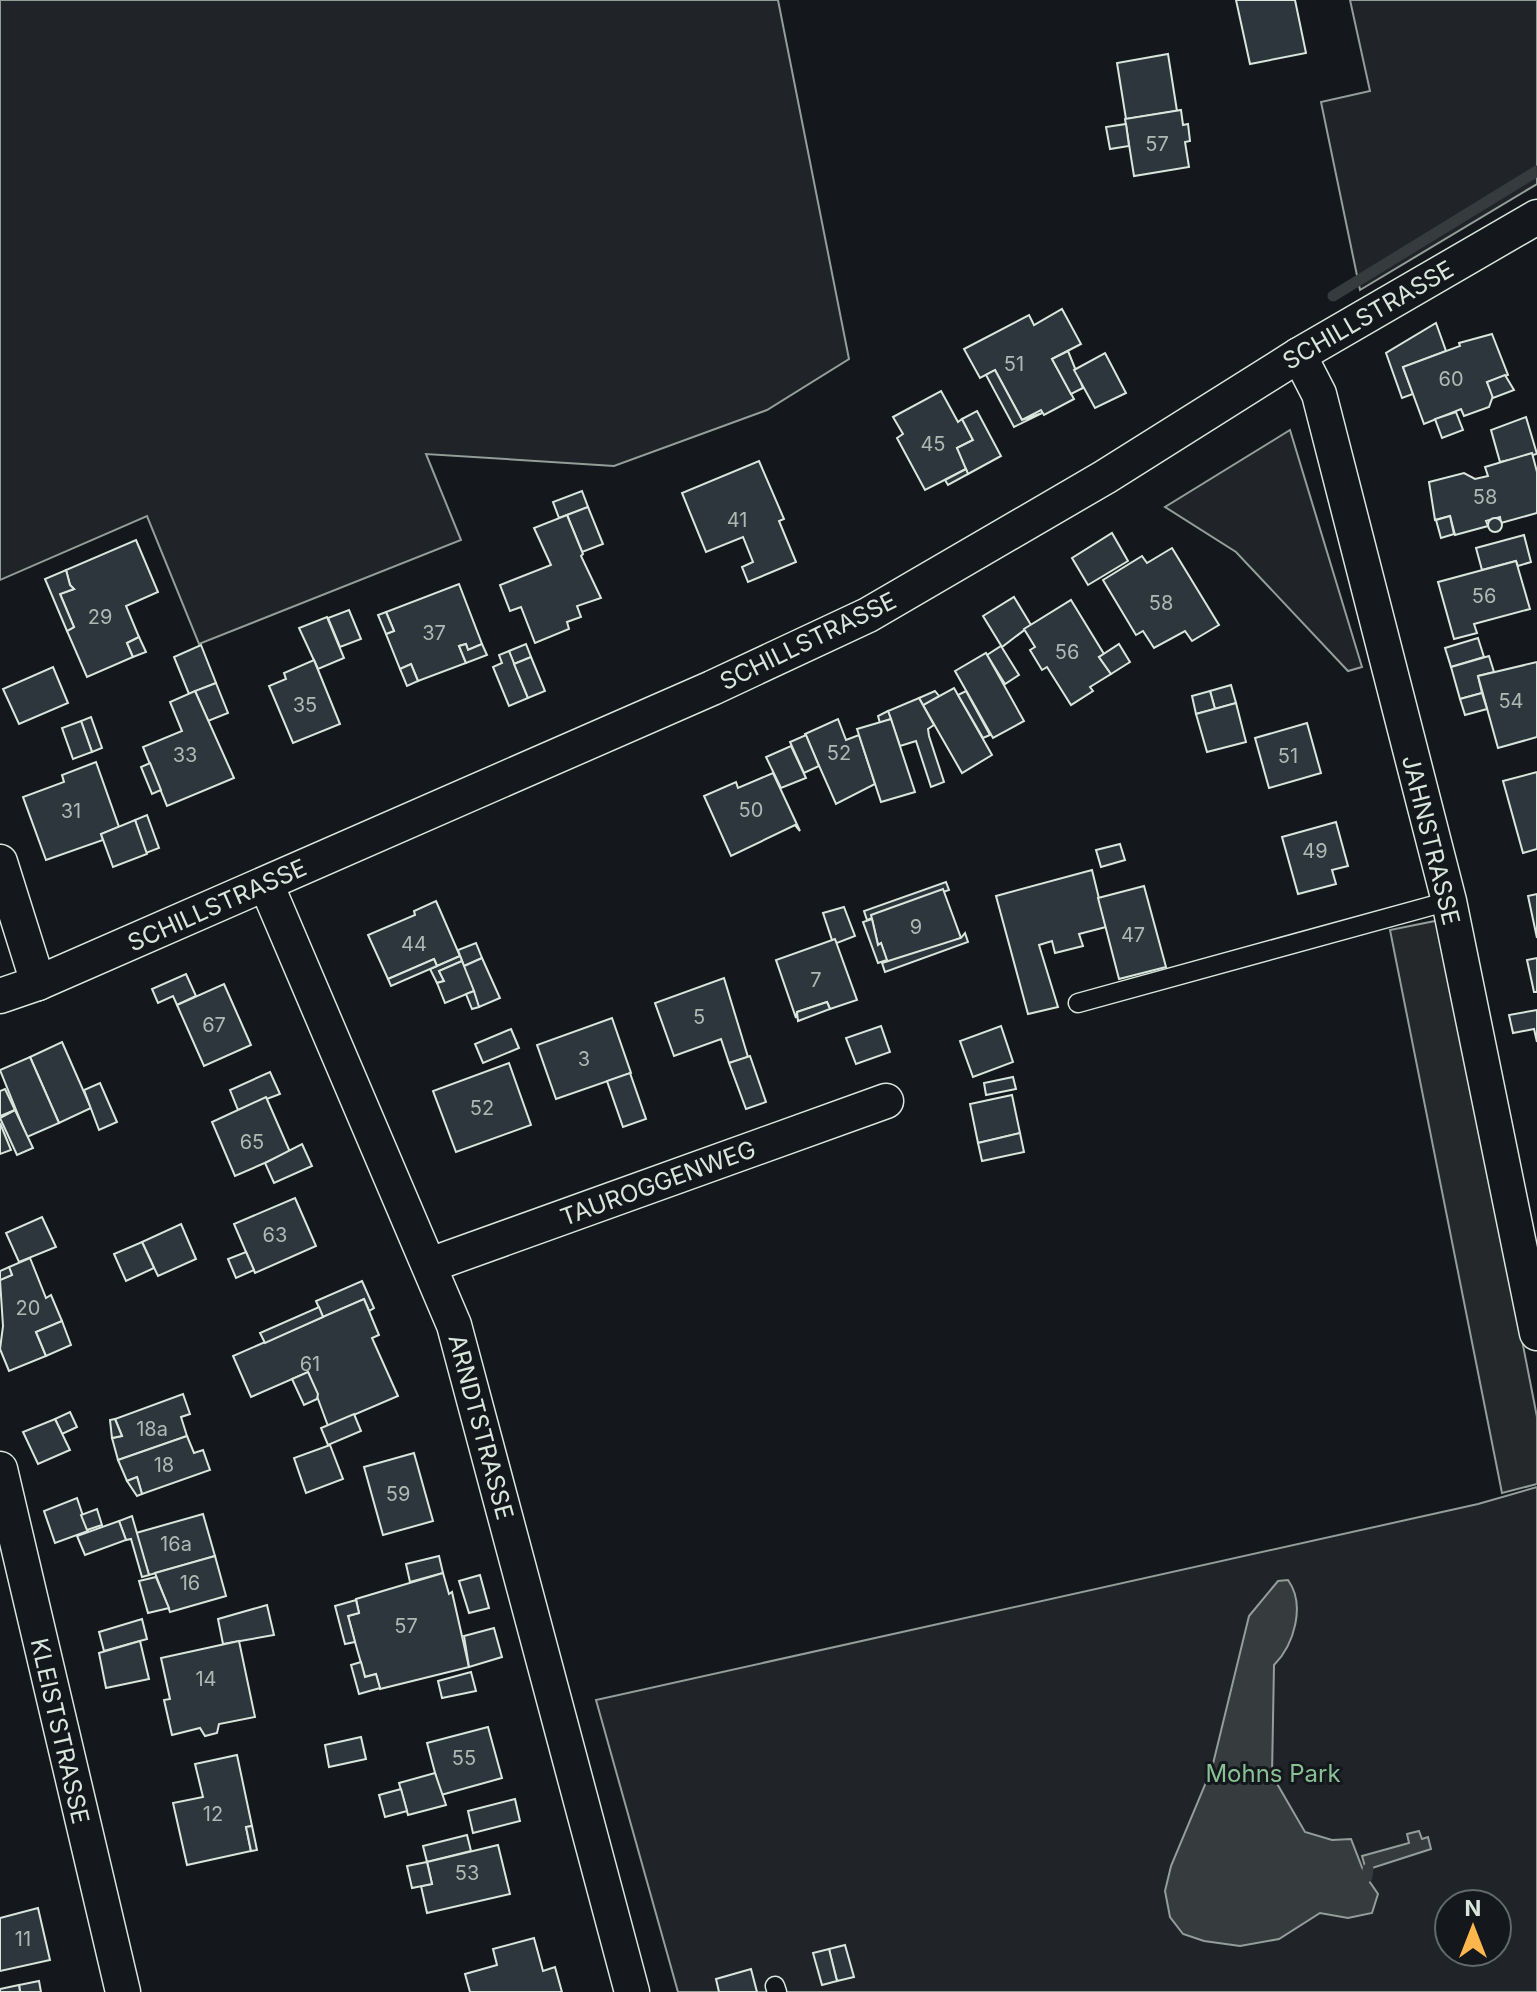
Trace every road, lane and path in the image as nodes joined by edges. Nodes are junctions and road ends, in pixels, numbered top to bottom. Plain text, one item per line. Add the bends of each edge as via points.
1 (1537, 217) edge
2 (1299, 355) junction
3 (0, 862) edge
4 (266, 884) junction
5 (1449, 901) junction
6 (38, 983) junction
7 (0, 996) edge
8 (1078, 1003) dead end
9 (886, 1101) dead end
10 (430, 1265) junction
11 (1537, 1333) edge
12 (0, 1469) edge
13 (123, 1992) edge
14 (632, 1992) edge

1 - 2 street, SCHILLSTRASSE
2 - 4 street, SCHILLSTRASSE via 1105,477 868,615
2 - 5 street, JAHNSTRASSE via 1319,394
3 - 6 street
4 - 6 street, SCHILLSTRASSE
4 - 10 street, ARNDTSTRASSE
5 - 8 lane
5 - 11 street, JAHNSTRASSE
6 - 7 street, SCHILLSTRASSE
9 - 10 street, TAUROGGENWEG
10 - 14 street, ARNDTSTRASSE via 454,1325
12 - 13 street, KLEISTSTRASSE

